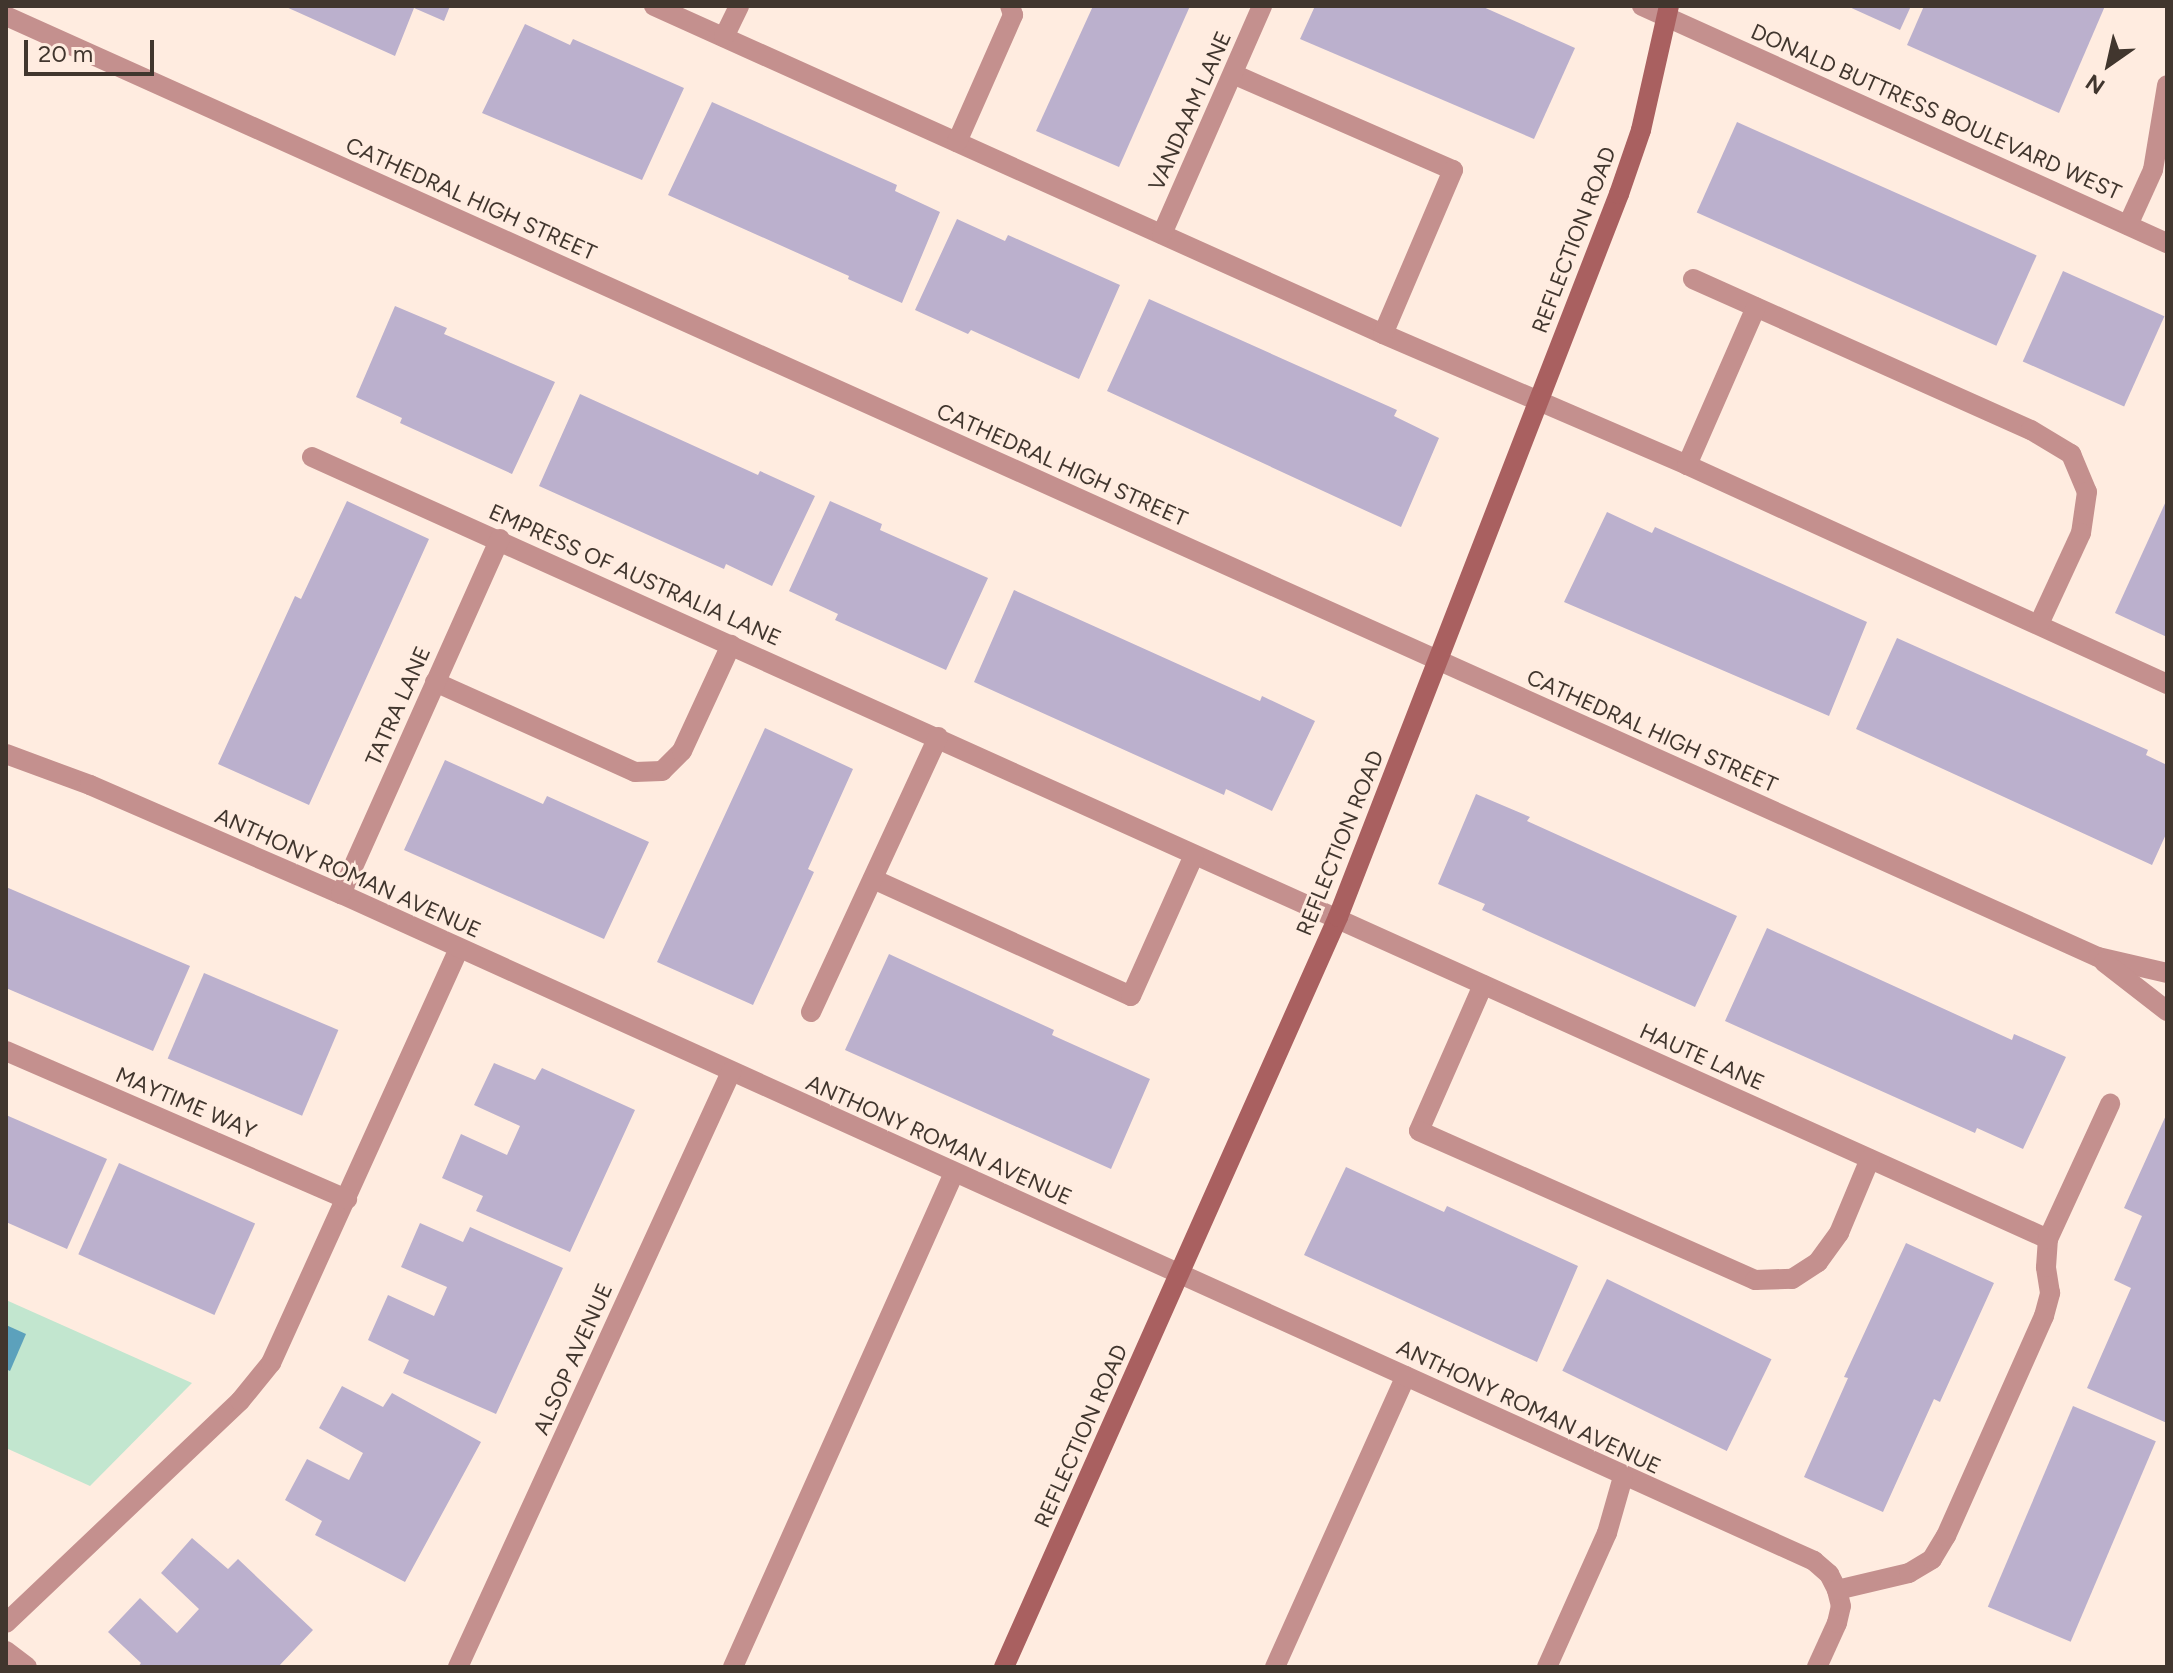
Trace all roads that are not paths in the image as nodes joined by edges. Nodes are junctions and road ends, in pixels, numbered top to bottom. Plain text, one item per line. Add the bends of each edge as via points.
1 (654, 6) edge
2 (739, 6) edge
3 (1010, 6) edge
4 (1262, 6) edge
5 (1642, 6) edge
6 (1668, 12) edge
7 (6, 16) edge
8 (724, 37) junction
9 (1233, 74) junction
10 (2167, 85) edge
11 (957, 142) junction
12 (2128, 225) junction
13 (1162, 234) junction
14 (2167, 243) edge
15 (1693, 279) dead end
16 (1756, 307) junction
17 (1383, 334) junction
18 (1538, 401) junction
19 (312, 457) dead end
20 (1687, 465) junction
21 (500, 539) junction
22 (2039, 624) junction
23 (731, 645) junction
24 (1438, 660) junction
25 (435, 682) junction
26 (2167, 684) edge
27 (938, 737) junction
28 (6, 754) edge
29 (1194, 855) junction
30 (873, 879) junction
31 (341, 894) junction
32 (1338, 917) junction
33 (459, 949) junction
34 (2098, 957) junction
35 (2167, 973) edge
36 (1483, 985) junction
37 (2167, 1011) edge
38 (811, 1012) dead end
39 (6, 1051) edge
40 (731, 1072) junction
41 (2110, 1104) dead end
42 (1870, 1159) junction
43 (954, 1173) junction
44 (347, 1199) junction
45 (2048, 1239) junction
46 (1181, 1275) junction
47 (1406, 1376) junction
48 (1623, 1477) junction
49 (1837, 1590) junction
50 (6, 1623) edge
51 (6, 1651) edge
52 (27, 1667) edge
53 (458, 1667) edge
54 (733, 1667) edge
55 (1004, 1667) edge
56 (1275, 1667) edge
57 (1547, 1667) edge
58 (1817, 1667) edge

1 - 8 street
2 - 8 street
3 - 11 street via 1013,15
4 - 9 street, VANDAAM LANE
5 - 6 street, DONALD BUTTRESS BOULEVARD WEST
6 - 12 street, DONALD BUTTRESS BOULEVARD WEST
6 - 18 street, REFLECTION ROAD via 1641,130
7 - 24 street, CATHEDRAL HIGH STREET
8 - 11 street
9 - 13 street, VANDAAM LANE
9 - 17 street via 1453,170
10 - 12 street via 2153,170
11 - 13 street
12 - 14 street, DONALD BUTTRESS BOULEVARD WEST
13 - 17 street
15 - 16 street
16 - 20 street
16 - 22 street via 2031,430 2071,454 2087,492 2081,533
17 - 18 street
18 - 20 street
18 - 24 street, REFLECTION ROAD
19 - 21 street, EMPRESS OF AUSTRALIA LANE
20 - 22 street
21 - 23 street, EMPRESS OF AUSTRALIA LANE
21 - 25 street, TATRA LANE
22 - 26 street
23 - 25 street via 682,751 662,771 635,772
23 - 27 street, EMPRESS OF AUSTRALIA LANE
24 - 32 street, REFLECTION ROAD
24 - 34 street, CATHEDRAL HIGH STREET
25 - 31 street, TATRA LANE
27 - 29 street, EMPRESS OF AUSTRALIA LANE
27 - 30 street
28 - 31 street, ANTHONY ROMAN AVENUE
29 - 30 street via 1131,996
29 - 32 street, EMPRESS OF AUSTRALIA LANE
30 - 38 street
31 - 33 street, ANTHONY ROMAN AVENUE
32 - 36 street, HAUTE LANE
32 - 46 street, REFLECTION ROAD
33 - 40 street, ANTHONY ROMAN AVENUE
33 - 44 street
34 - 35 street, CATHEDRAL HIGH STREET
34 - 37 street, CATHEDRAL HIGH STREET
36 - 42 street, HAUTE LANE
36 - 42 street via 1419,1131 1434,1138 1755,1280 1792,1279 1818,1262 1839,1233
39 - 44 street, MAYTIME WAY
40 - 43 street, ANTHONY ROMAN AVENUE
40 - 53 street, ALSOP AVENUE
41 - 45 street
42 - 45 street, HAUTE LANE
43 - 46 street, ANTHONY ROMAN AVENUE
43 - 54 street
44 - 50 street via 271,1363 240,1401
45 - 49 street via 2050,1293 2044,1316 1946,1536 1932,1559 1909,1573
46 - 47 street, ANTHONY ROMAN AVENUE
46 - 55 street, REFLECTION ROAD
47 - 48 street, ANTHONY ROMAN AVENUE
47 - 56 street
48 - 49 street, ANTHONY ROMAN AVENUE via 1814,1561
48 - 57 street via 1607,1533
49 - 58 street via 1837,1623
51 - 52 street

